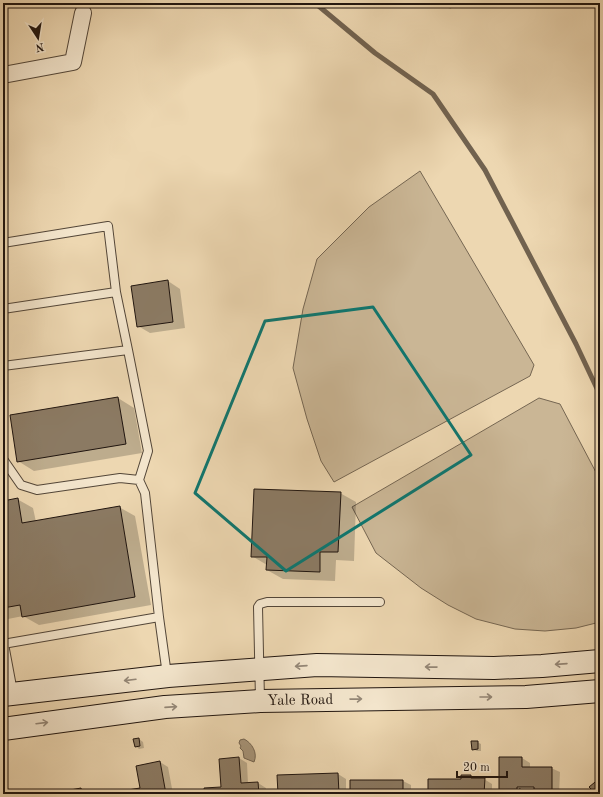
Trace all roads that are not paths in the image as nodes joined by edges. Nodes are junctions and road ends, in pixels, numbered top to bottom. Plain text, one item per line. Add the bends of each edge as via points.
1 (82, 13) dead end
2 (3, 75) edge
3 (3, 243) edge
4 (116, 292) junction
5 (3, 309) edge
6 (128, 350) junction
7 (3, 366) edge
8 (3, 459) edge
9 (139, 480) junction
10 (380, 602) dead end
11 (159, 617) junction
12 (4, 644) edge
13 (600, 661) edge
14 (259, 669) junction
15 (168, 676) junction
16 (600, 691) edge
17 (8, 694) edge
18 (260, 701) junction
19 (3, 729) edge

1 - 2 street via 73,62
3 - 4 lane via 108,226
4 - 5 lane
4 - 6 lane
6 - 7 lane
6 - 9 lane via 148,451
8 - 9 lane via 21,485 37,490 120,478
9 - 11 lane via 145,493
10 - 14 lane via 260,604
11 - 12 lane
11 - 15 lane
12 - 17 lane
13 -> 14 main road via 494,668 317,665
14 - 15 main road
14 - 18 lane
15 -> 17 main road
18 -> 16 main road, Yale Road via 526,697
19 -> 18 main road, Yale Road via 165,707

